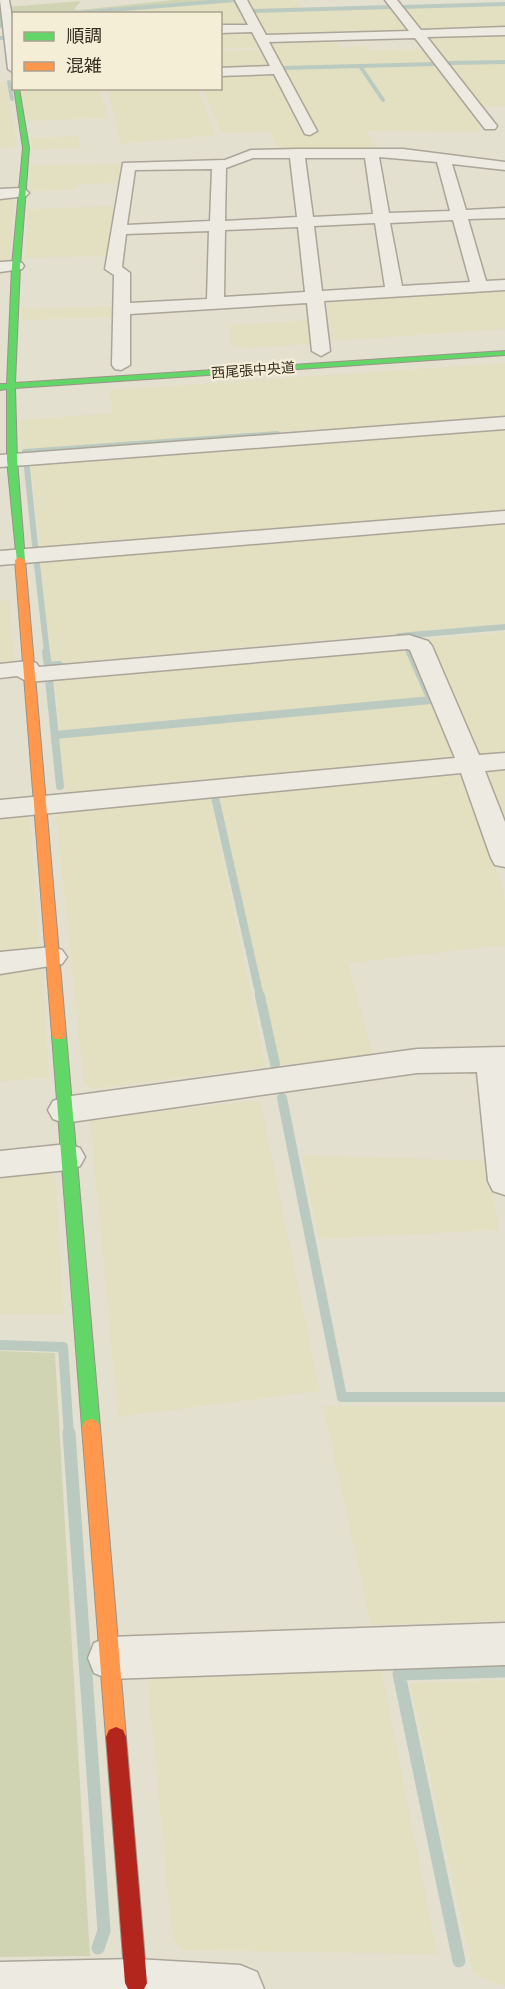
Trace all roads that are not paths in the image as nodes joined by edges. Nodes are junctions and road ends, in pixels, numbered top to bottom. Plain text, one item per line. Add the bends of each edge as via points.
1 (3, 0) edge
2 (241, 0) edge
3 (391, 0) edge
4 (222, 29) edge
5 (505, 31) edge
6 (257, 33) junction
7 (418, 34) junction
8 (11, 36) edge
9 (12, 58) edge
10 (278, 70) junction
11 (222, 72) edge
12 (15, 90) edge
13 (490, 126) dead end
14 (310, 131) dead end
15 (297, 153) junction
16 (370, 153) junction
17 (444, 157) junction
18 (219, 165) junction
19 (505, 166) edge
20 (21, 193) junction
21 (0, 194) edge
22 (505, 213) edge
23 (460, 215) junction
24 (382, 219) junction
25 (305, 222) junction
26 (218, 226) junction
27 (119, 230) junction
28 (8, 267) edge
29 (505, 285) edge
30 (479, 286) junction
31 (394, 292) junction
32 (314, 298) junction
33 (214, 304) junction
34 (122, 309) junction
35 (505, 339) edge
36 (321, 351) junction
37 (505, 353) edge
38 (121, 364) junction
39 (6, 372) edge
40 (6, 387) edge
41 (505, 423) edge
42 (6, 460) edge
43 (505, 517) edge
44 (9, 557) edge
45 (0, 671) edge
46 (28, 672) junction
47 (505, 761) edge
48 (470, 764) junction
49 (39, 805) junction
50 (0, 809) edge
51 (505, 858) edge
52 (52, 957) junction
53 (0, 963) edge
54 (498, 1059) edge
55 (64, 1110) junction
56 (68, 1157) junction
57 (0, 1164) edge
58 (505, 1181) edge
59 (505, 1644) edge
60 (109, 1658) junction
61 (136, 1983) junction
62 (0, 1986) edge
63 (240, 1989) edge

1 - 8 street
2 - 6 street
3 - 7 street
4 - 6 street
5 - 7 street
6 - 7 street
6 - 10 street
7 - 13 street
8 - 9 street
10 - 11 street
10 - 14 street
12 - 20 street via 26,148
15 - 16 street
15 - 18 street via 251,153
15 - 25 street
16 - 17 street
16 - 24 street
17 - 19 street
17 - 23 street
18 - 26 street
18 - 27 street via 128,166
20 - 21 street
20 - 28 street
22 - 23 street
23 - 24 street
23 - 30 street
24 - 25 street
24 - 31 street
25 - 26 street
25 - 32 street
26 - 27 street
26 - 33 street
27 - 34 street via 113,269 122,273
28 - 39 street
29 - 30 street
30 - 31 street
31 - 32 street
32 - 33 street
32 - 36 street
33 - 34 street
34 - 38 street
35 - 36 street, 西尾張中央道
36 - 38 street, 西尾張中央道
37 - 40 street, 西尾張中央道
38 - 39 street, 西尾張中央道
39 - 40 street
40 - 42 street
41 - 42 street
42 - 44 street
43 - 44 street
44 - 46 street
45 - 46 street
46 - 48 street via 409,642 420,646
46 - 49 street
47 - 48 street
48 - 49 street
48 - 51 street
49 - 50 street
49 - 52 street
52 - 53 street
52 - 55 street
54 - 55 street via 417,1061
54 - 58 street
55 - 56 street
56 - 57 street
56 - 60 street
59 - 60 street
60 - 61 street
61 - 62 street
61 - 63 street

